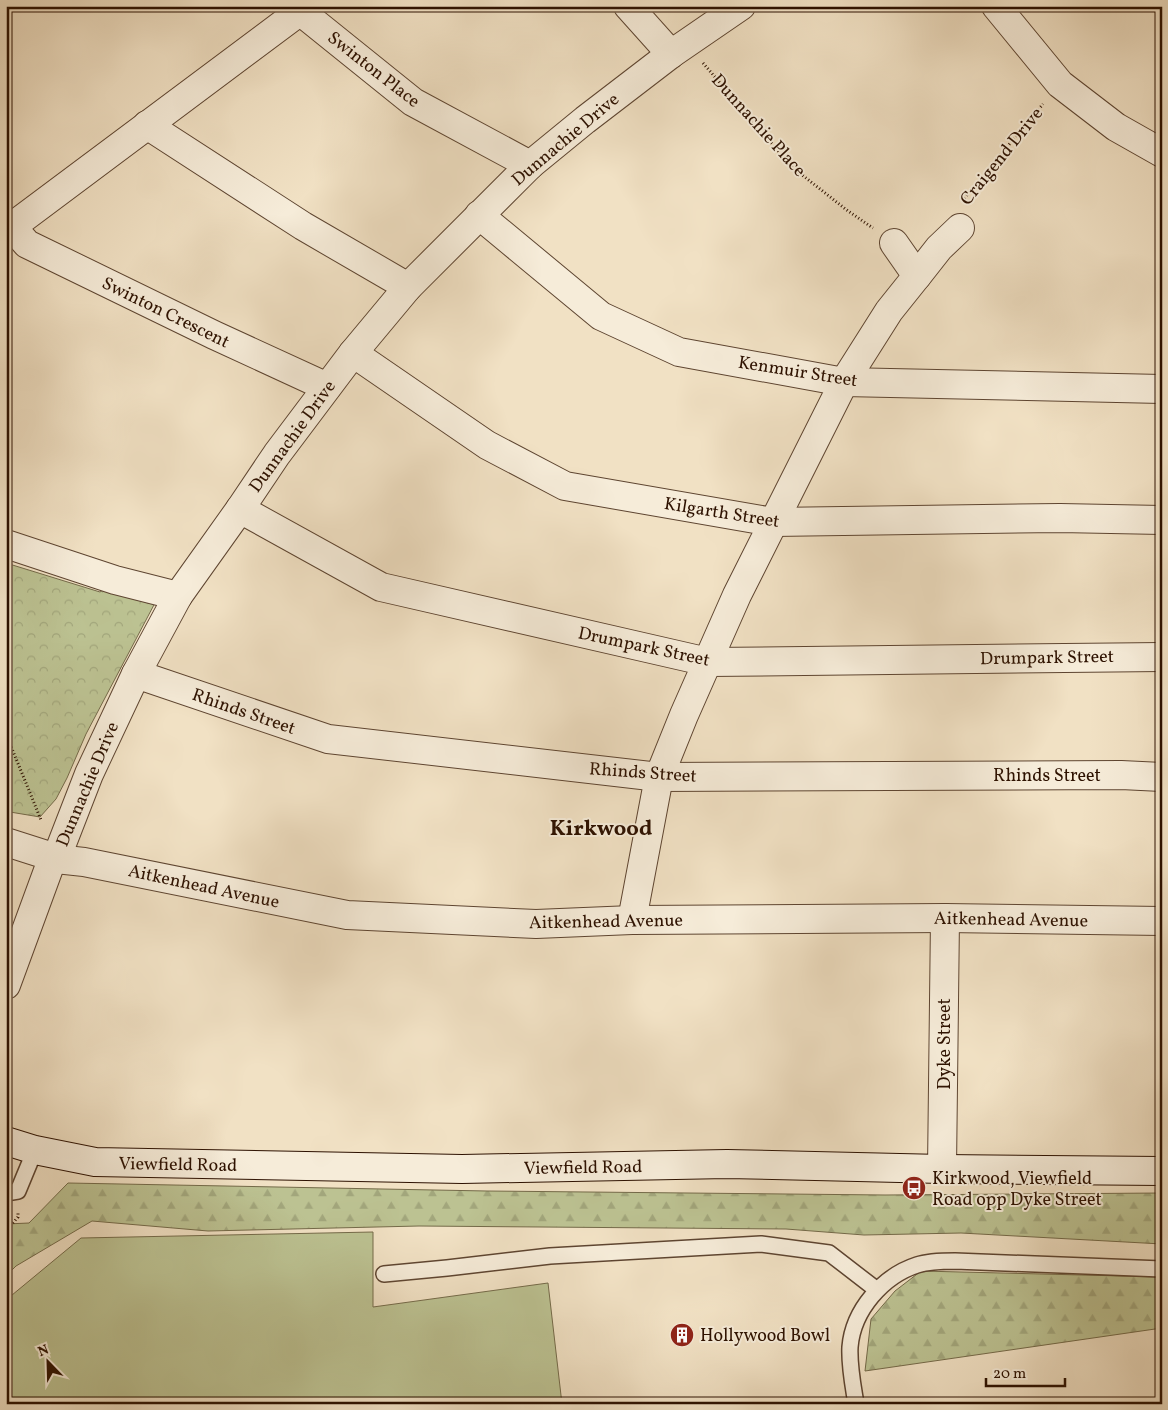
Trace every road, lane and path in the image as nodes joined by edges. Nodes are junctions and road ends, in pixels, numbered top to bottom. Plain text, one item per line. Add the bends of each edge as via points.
1 (628, 6) edge
2 (741, 6) edge
3 (996, 6) edge
4 (303, 8) edge
5 (679, 49) junction
6 (1060, 84) junction
7 (147, 126) junction
8 (1162, 152) edge
9 (530, 165) junction
10 (479, 215) junction
11 (960, 228) joint
12 (9, 229) edge
13 (894, 243) joint
14 (917, 276) junction
15 (408, 287) junction
16 (353, 353) junction
17 (844, 382) junction
18 (327, 387) junction
19 (1162, 389) edge
20 (240, 509) junction
21 (1162, 520) edge
22 (773, 522) junction
23 (6, 544) edge
24 (178, 596) junction
25 (1162, 656) edge
26 (708, 662) junction
27 (136, 674) junction
28 (6, 734) edge
29 (1162, 776) edge
30 (659, 777) junction
31 (41, 820) dead end
32 (6, 842) edge
33 (54, 858) junction
34 (945, 918) junction
35 (632, 920) junction
36 (1162, 921) edge
37 (6, 985) edge
38 (6, 1141) edge
39 (35, 1150) junction
40 (942, 1169) junction
41 (1162, 1171) edge
42 (6, 1193) edge
43 (1162, 1269) edge
44 (384, 1274) dead end
45 (877, 1290) junction
46 (856, 1404) edge

1 - 5 street
2 - 5 street, Dunnachie Drive
3 - 6 street
4 - 7 street, Swinton Crescent
4 - 9 street, Swinton Place via 413,102
5 - 9 street, Dunnachie Drive
5 - 13 path, Dunnachie Place via 792,167
6 - 8 street via 1116,127
6 - 11 path, Craigend Drive via 958,206
7 - 12 street, Swinton Crescent
7 - 15 street via 303,226
9 - 10 street, Dunnachie Drive
10 - 15 street, Dunnachie Drive
10 - 17 street, Kenmuir Street via 601,316 679,352
11 - 14 street, Craigend Drive
12 - 18 street, Swinton Crescent via 26,244
13 - 14 street
14 - 17 street via 889,311
15 - 16 street, Dunnachie Drive
16 - 18 street, Dunnachie Drive
16 - 22 street, Kilgarth Street via 487,445 565,486
17 - 19 street, Kenmuir Street
17 - 22 street
18 - 20 street, Dunnachie Drive
20 - 24 street, Dunnachie Drive
20 - 26 street, Drumpark Street via 382,587
21 - 22 street, Kilgarth Street via 1060,518
22 - 26 street
23 - 24 street via 116,580
24 - 27 street, Dunnachie Drive
25 - 26 street, Drumpark Street
26 - 30 street
27 - 30 street, Rhinds Street via 328,739
27 - 33 street, Dunnachie Drive
28 - 31 path
29 - 30 street, Rhinds Street
30 - 35 street
32 - 33 street
33 - 35 street, Aitkenhead Avenue via 347,915 536,924
33 - 37 street, Dunnachie Drive
34 - 35 street, Aitkenhead Avenue
34 - 36 street, Aitkenhead Avenue
34 - 40 street, Dyke Street
38 - 39 street, Viewfield Road
39 - 40 street, Viewfield Road via 95,1162 462,1170 727,1164
39 - 42 lane via 18,1191
40 - 41 street, Viewfield Road
43 - 45 lane via 955,1260 917,1265 896,1275
44 - 45 lane via 550,1256 760,1244 829,1253
45 - 46 lane via 855,1322 850,1346

